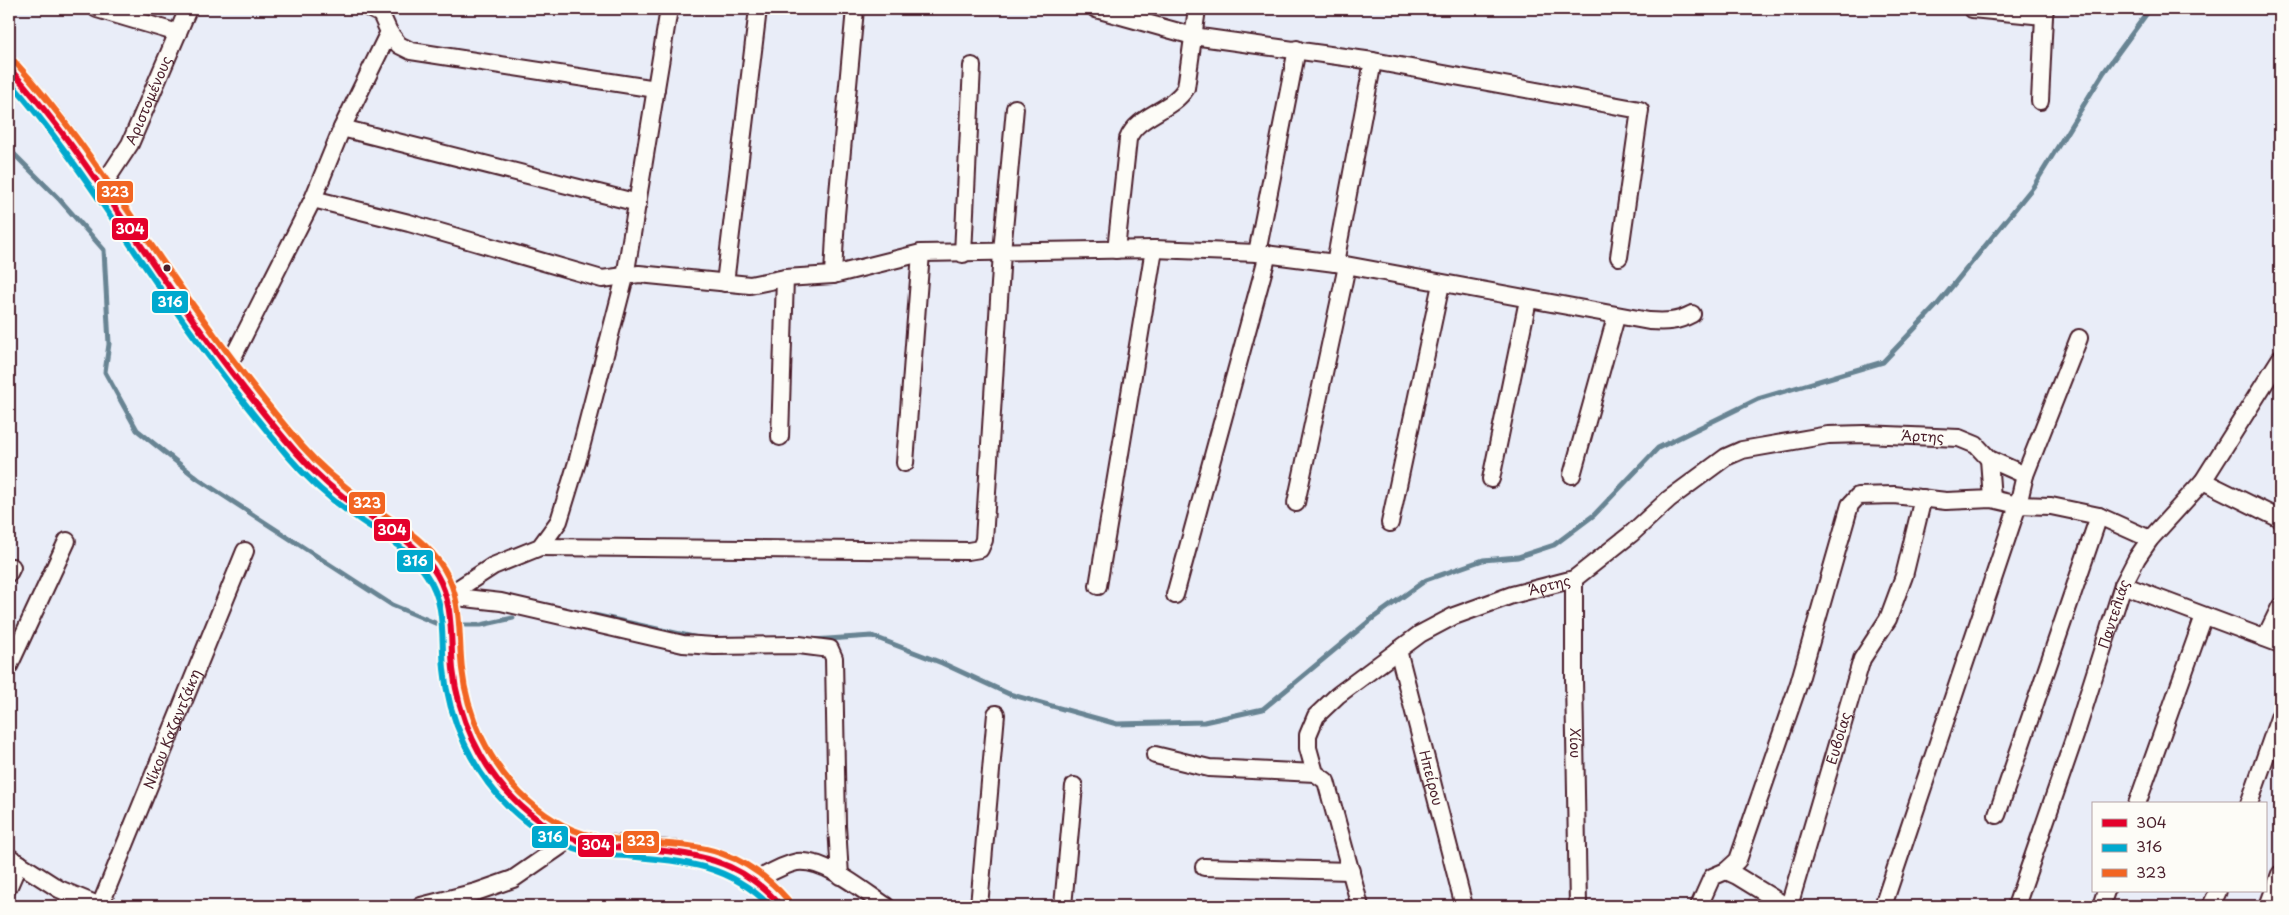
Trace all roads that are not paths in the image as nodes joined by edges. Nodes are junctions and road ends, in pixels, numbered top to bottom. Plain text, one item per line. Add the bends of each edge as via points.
1 (97, 9) edge
2 (188, 9) edge
3 (372, 9) edge
4 (670, 9) edge
5 (758, 9) edge
6 (855, 9) edge
7 (1096, 9) edge
8 (1197, 9) edge
9 (1972, 9) edge
10 (2044, 12) edge
11 (389, 32) junction
12 (178, 33) junction
13 (1193, 36) junction
14 (1297, 49) junction
15 (1372, 61) junction
16 (972, 66) dead end
17 (9, 68) edge
18 (656, 89) junction
19 (2040, 101) dead end
20 (1015, 108) dead end
21 (342, 128) junction
22 (101, 188) junction
23 (313, 199) junction
24 (638, 203) junction
25 (1154, 249) junction
26 (1116, 250) junction
27 (1002, 252) junction
28 (921, 253) junction
29 (1262, 253) junction
30 (963, 254) junction
31 (1619, 257) dead end
32 (1341, 264) junction
33 (833, 275) junction
34 (624, 277) junction
35 (785, 278) junction
36 (724, 283) junction
37 (1441, 284) junction
38 (1528, 300) junction
39 (1692, 314) dead end
40 (1616, 316) junction
41 (2079, 338) dead end
42 (2280, 359) edge
43 (228, 368) junction
44 (780, 438) dead end
45 (1990, 459) junction
46 (905, 463) dead end
47 (1572, 475) dead end
48 (2025, 475) junction
49 (1491, 479) dead end
50 (2203, 481) junction
51 (1923, 498) junction
52 (1992, 499) junction
53 (1296, 503) dead end
54 (2018, 505) junction
55 (2099, 516) junction
56 (2280, 519) edge
57 (1390, 522) dead end
58 (2150, 539) junction
59 (67, 541) dead end
60 (540, 547) junction
61 (245, 551) dead end
62 (1574, 580) junction
63 (2123, 585) junction
64 (1098, 586) dead end
65 (1176, 595) dead end
66 (448, 604) junction
67 (2280, 607) edge
68 (2204, 616) junction
69 (2273, 641) edge
70 (1398, 650) junction
71 (9, 666) edge
72 (996, 714) dead end
73 (2280, 715) edge
74 (1154, 755) dead end
75 (1315, 773) junction
76 (1074, 786) dead end
77 (2138, 802) edge
78 (2250, 802) edge
79 (1997, 815) dead end
80 (571, 839) junction
81 (14, 860) edge
82 (1204, 867) dead end
83 (1351, 870) junction
84 (1726, 872) junction
85 (2280, 874) edge
86 (840, 876) junction
87 (755, 881) junction
88 (9, 886) edge
89 (2106, 892) edge
90 (2218, 892) edge
91 (100, 906) edge
92 (421, 906) edge
93 (782, 906) edge
94 (886, 906) edge
95 (980, 906) edge
96 (1063, 906) edge
97 (1360, 906) edge
98 (1464, 906) edge
99 (1578, 906) edge
100 (1699, 906) edge
101 (1788, 906) edge
102 (1883, 906) edge
103 (2016, 906) edge
104 (2101, 906) edge
105 (2211, 906) edge
106 (2268, 906) edge

1 - 12 street
2 - 12 street, Αριστομένους
3 - 11 street via 381,14
4 - 18 street
5 - 36 street
6 - 33 street
7 - 13 street
8 - 13 street
9 - 10 street
10 - 19 street
11 - 18 street via 399,45 411,51
11 - 21 street
12 - 22 street, Αριστομένους via 130,144
13 - 14 street
13 - 26 street via 1186,88 1180,97 1131,129
14 - 15 street
14 - 29 street
15 - 31 street via 1640,110
15 - 32 street
16 - 30 street
17 - 22 main road via 61,128
18 - 24 street
20 - 27 street
21 - 23 street
21 - 24 street
22 - 43 main road
23 - 34 street via 602,279
23 - 43 street
24 - 34 street
25 - 26 street
25 - 29 street
25 - 64 street
26 - 27 street
27 - 30 street
27 - 60 street via 984,540 980,549
28 - 30 street
28 - 33 street
28 - 46 street
29 - 32 street
29 - 65 street
32 - 37 street
32 - 53 street
33 - 35 street
34 - 36 street via 639,274
34 - 60 street via 572,477 558,521
35 - 36 street via 750,285
35 - 44 street
37 - 38 street
37 - 57 street
38 - 40 street
38 - 49 street
39 - 40 street via 1666,322
40 - 47 street
41 - 48 street
42 - 50 street, Παντελιάς
43 - 66 main road via 295,452 316,473 429,562 437,573
45 - 48 street, Άρτης
45 - 52 street
45 - 62 street, Άρτης via 1976,445 1959,438 1864,434 1828,434 1742,450 1726,457 1669,499
48 - 54 street
50 - 56 street
50 - 58 street, Παντελιάς
51 - 52 street
51 - 84 street via 1870,494 1858,496 1850,506 1799,683 1738,860
51 - 101 street, Ευβοίας via 1904,576 1888,619 1862,659
52 - 54 street
54 - 55 street via 2051,506
54 - 102 street
55 - 58 street
55 - 79 street
58 - 63 street, Παντελιάς
59 - 71 street
60 - 66 street via 493,566
61 - 91 street, Νίκου Καζαντζάκη
62 - 70 street, Άρτης via 1512,595 1454,616
62 - 99 street, Χίου
63 - 68 street
63 - 103 street, Παντελιάς
66 - 80 main road via 454,674 461,709 478,748 499,781 524,810 546,827
66 - 86 street via 501,602 683,644 799,645 830,649 834,658
67 - 69 street
68 - 69 street
68 - 77 street
70 - 75 street, Άρτης via 1338,695 1316,716 1308,735
70 - 98 street, Ηπείρου
72 - 95 street
73 - 78 street
74 - 75 street via 1209,768
75 - 83 street, Άρτης via 1326,781
76 - 96 street
80 - 87 main road via 588,844 691,854 731,866
80 - 92 street via 513,879
81 - 88 street
81 - 91 street via 59,889
82 - 83 street
83 - 97 street, Άρτης
84 - 100 street via 1712,877
84 - 101 street
85 - 106 street
86 - 87 street via 814,863 797,862
86 - 94 street
87 - 93 main road
89 - 104 street
90 - 105 street

